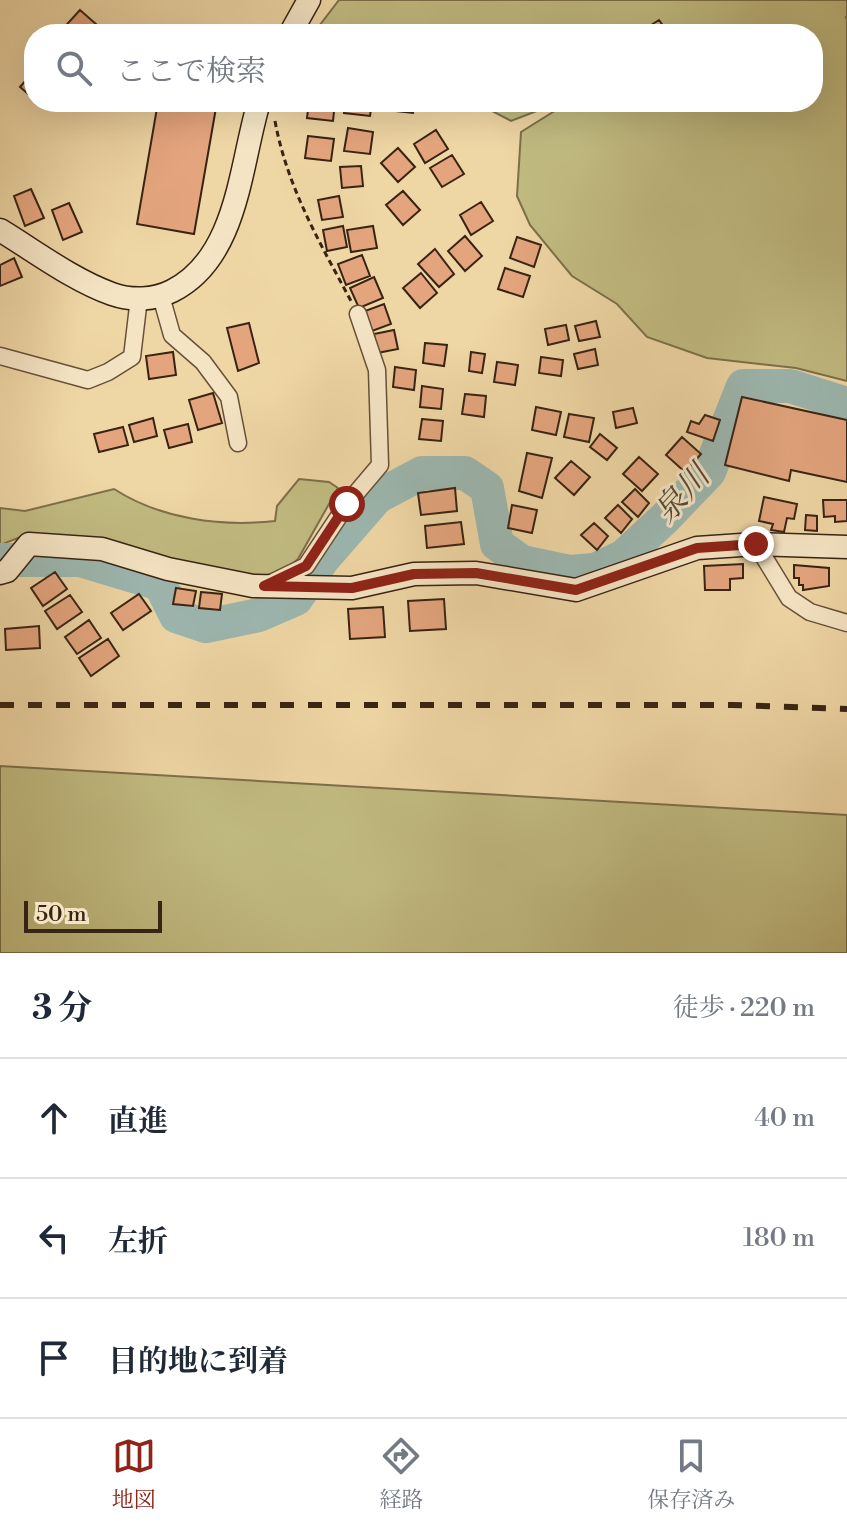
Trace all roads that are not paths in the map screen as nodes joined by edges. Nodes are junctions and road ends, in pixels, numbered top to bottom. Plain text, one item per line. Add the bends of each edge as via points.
1 (309, 0) edge
2 (296, 24) edge
3 (266, 112) edge
4 (0, 230) edge
5 (150, 297) junction
6 (358, 314) road end
7 (0, 356) edge
8 (238, 443) dead end
9 (756, 544) junction
10 (847, 547) edge
11 (3, 572) edge
12 (264, 586) junction
13 (847, 623) edge

1 - 2 street
3 - 5 street via 215,251 182,285
4 - 5 street via 114,295
5 - 7 street via 132,357 88,380
5 - 8 street via 172,335 203,362 229,397
6 - 12 street via 377,370 380,465 306,566
9 - 10 street
9 - 12 street via 697,548 576,590 476,573 414,574 352,588
9 - 13 street via 789,598 810,612
11 - 12 street via 29,544 102,549 168,569

